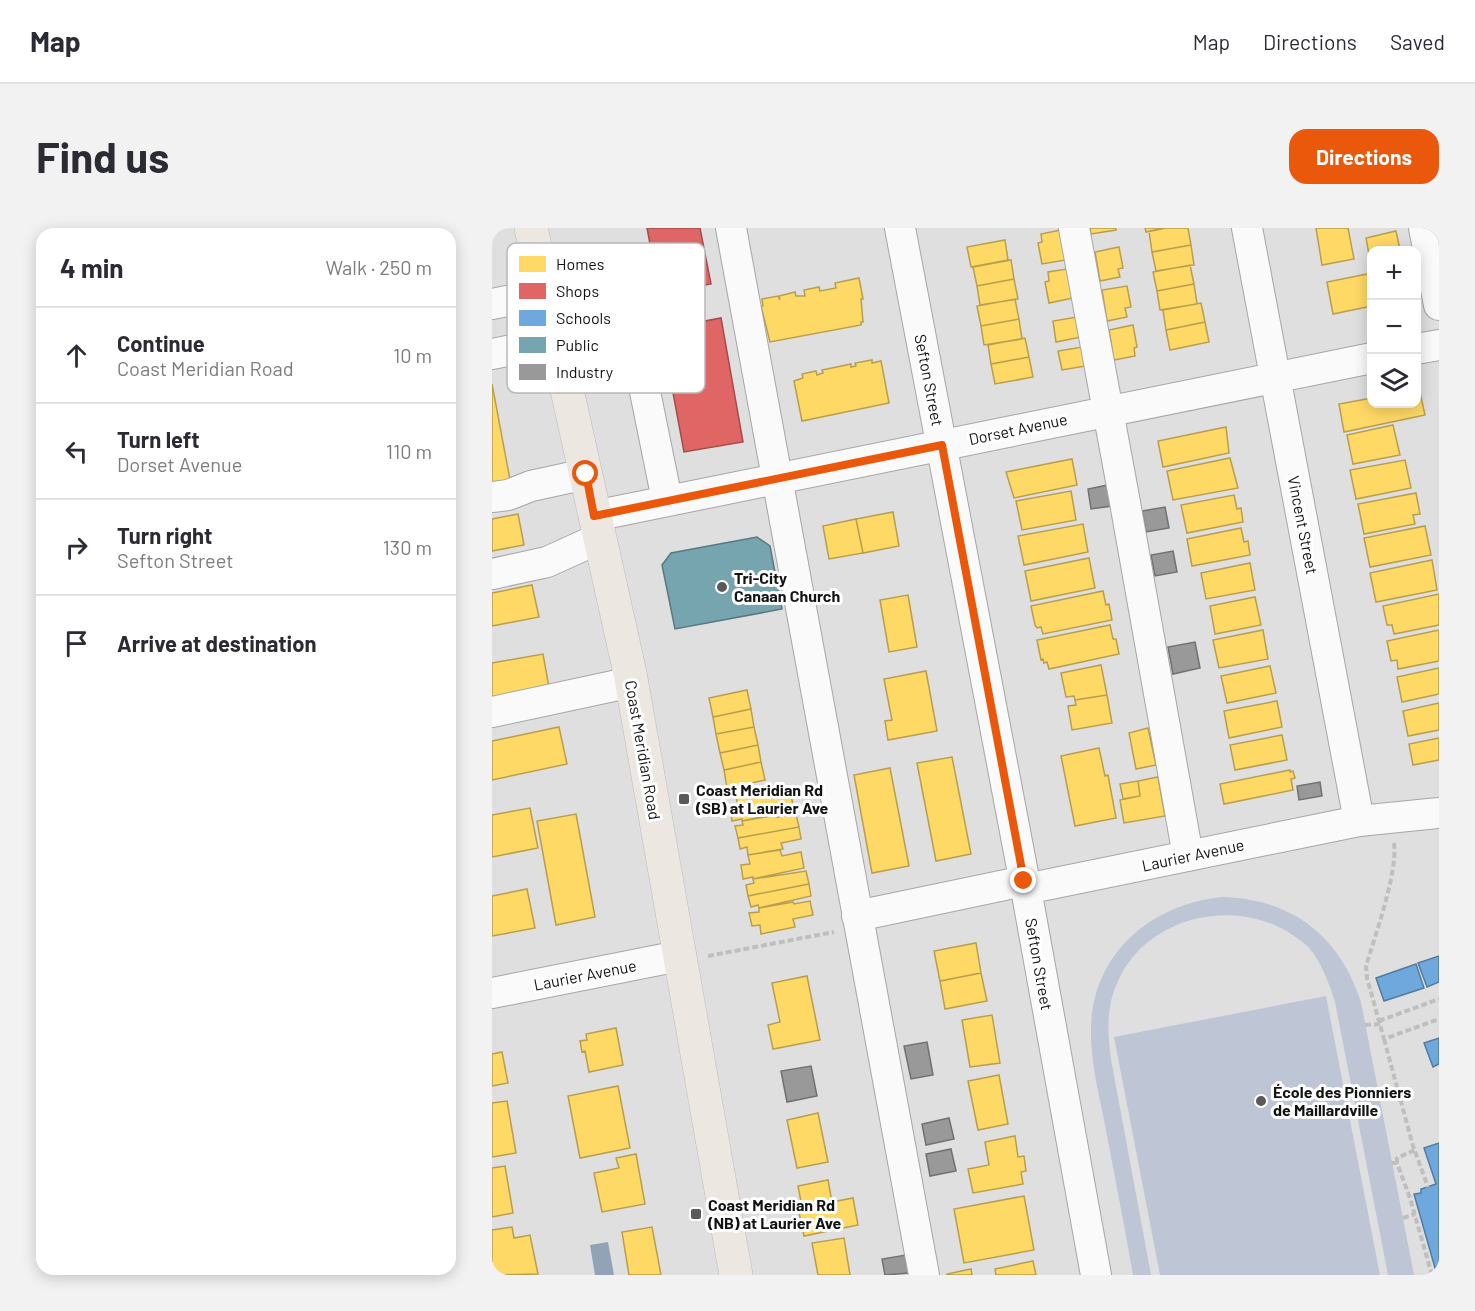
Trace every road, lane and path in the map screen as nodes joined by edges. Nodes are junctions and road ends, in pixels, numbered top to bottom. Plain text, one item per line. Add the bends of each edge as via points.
1 (531, 228) edge
2 (731, 228) edge
3 (900, 228) edge
4 (1074, 228) edge
5 (1247, 228) edge
6 (1424, 228) edge
7 (534, 243) edge
8 (507, 301) edge
9 (492, 304) edge
10 (1439, 305) edge
11 (1439, 345) edge
12 (1421, 348) edge
13 (507, 351) edge
14 (492, 354) edge
15 (1367, 359) edge
16 (1275, 377) junction
17 (568, 393) edge
18 (645, 393) edge
19 (1107, 411) junction
20 (942, 445) junction
21 (586, 474) junction
22 (776, 478) junction
23 (492, 497) edge
24 (667, 500) junction
25 (597, 527) junction
26 (492, 574) edge
27 (632, 682) junction
28 (492, 712) edge
29 (1439, 813) edge
30 (1359, 821) junction
31 (1394, 842) dead end
32 (1188, 856) junction
33 (1025, 885) junction
34 (858, 922) junction
35 (694, 956) junction
36 (492, 993) edge
37 (1439, 999) edge
38 (1439, 1019) edge
39 (1379, 1023) junction
40 (1365, 1025) dead end
41 (1384, 1039) junction
42 (1415, 1150) junction
43 (1428, 1187) dead end
44 (1415, 1214) junction
45 (1403, 1218) dead end
46 (736, 1275) edge
47 (924, 1275) edge
48 (1096, 1275) edge
49 (1432, 1275) edge

1 - 7 main road, Coast Meridian Road
2 - 22 street
3 - 20 street, Sefton Street
4 - 19 street
5 - 16 street, Vincent Street
6 - 10 street
8 - 9 street
11 - 12 street
13 - 14 street
15 - 16 street, Dorset Avenue
16 - 19 street, Dorset Avenue
16 - 30 street, Vincent Street
17 - 21 main road, Coast Meridian Road
18 - 24 street
19 - 20 street, Dorset Avenue
19 - 32 street
20 - 22 street, Dorset Avenue
20 - 33 street, Sefton Street
21 - 23 street
21 - 25 main road, Coast Meridian Road
22 - 24 street, Dorset Avenue
22 - 34 street
24 - 25 street, Dorset Avenue
25 - 26 street, Dorset Avenue via 547,562
25 - 27 main road, Coast Meridian Road
27 - 28 street
27 - 35 main road, Coast Meridian Road
29 - 30 street, Laurier Avenue
30 - 32 street, Laurier Avenue
31 - 39 path via 1388,891 1366,966
32 - 33 street, Laurier Avenue
33 - 34 street, Laurier Avenue
33 - 48 street, Sefton Street
34 - 35 path
34 - 47 street
35 - 36 street, Laurier Avenue
35 - 46 main road, Coast Meridian Road
37 - 39 path
38 - 41 path
39 - 40 path
39 - 41 path
41 - 42 path
42 - 43 path
42 - 44 path via 1394,1163
44 - 45 path
44 - 49 path

